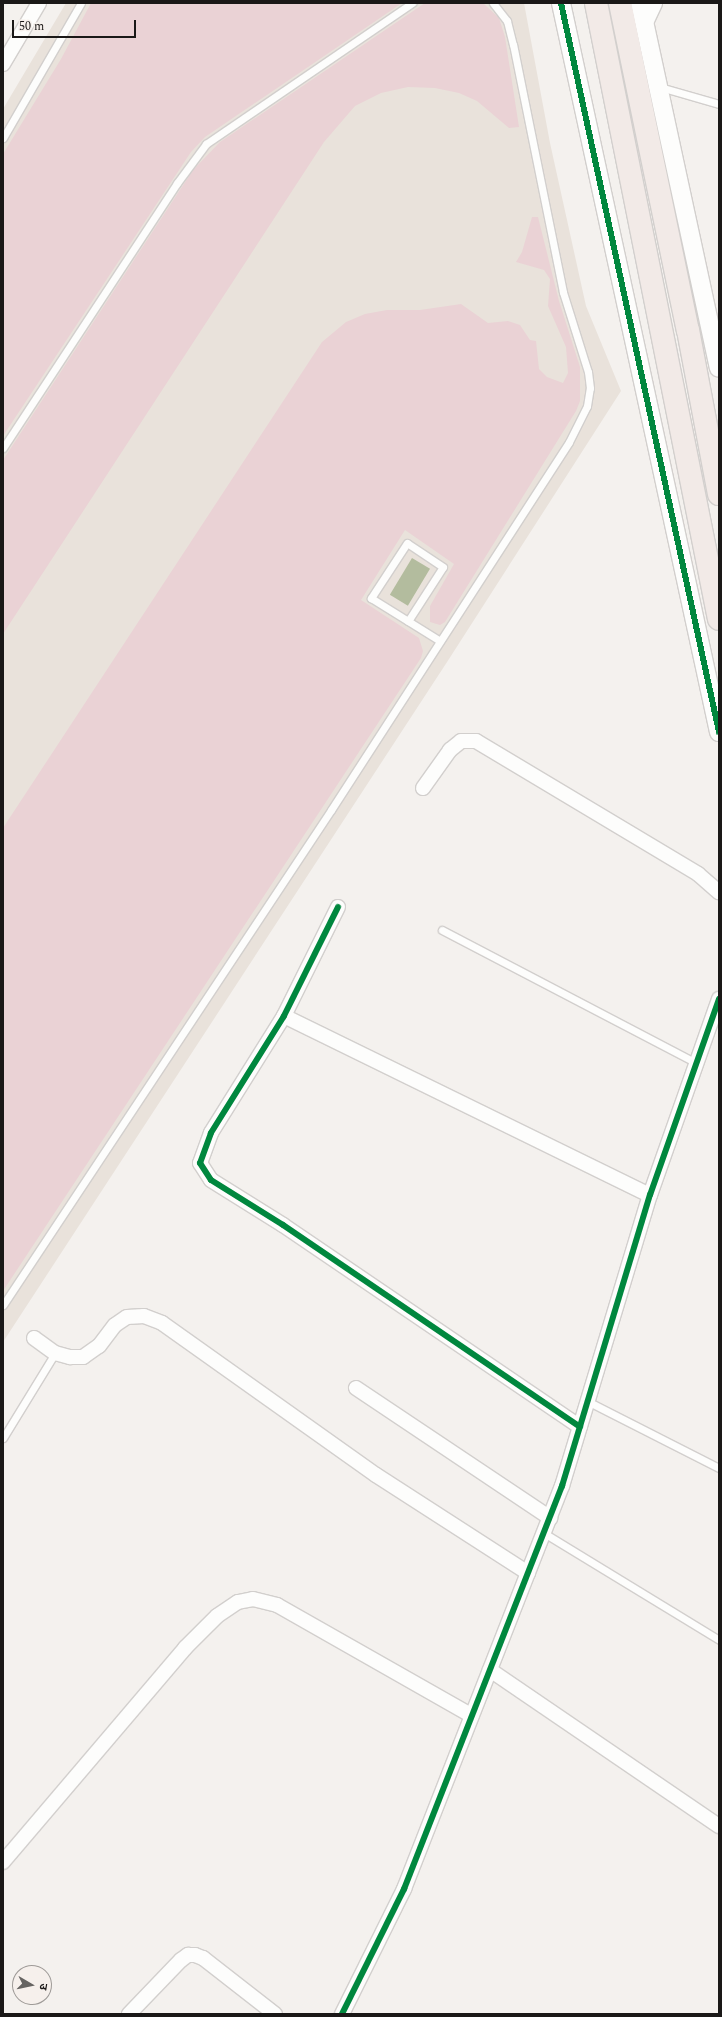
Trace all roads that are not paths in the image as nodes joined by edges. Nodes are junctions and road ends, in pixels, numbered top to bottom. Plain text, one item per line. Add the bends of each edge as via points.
1 (39, 3) edge
2 (81, 3) edge
3 (412, 3) edge
4 (493, 3) edge
5 (561, 3) edge
6 (596, 3) edge
7 (620, 3) edge
8 (640, 3) edge
9 (656, 3) edge
10 (644, 27) junction
11 (3, 64) edge
12 (657, 86) junction
13 (719, 104) edge
14 (3, 138) edge
15 (719, 368) edge
16 (3, 448) edge
17 (719, 494) edge
18 (719, 619) edge
19 (408, 621) junction
20 (440, 641) junction
21 (719, 732) edge
22 (423, 788) dead end
23 (719, 892) edge
24 (338, 906) dead end
25 (442, 930) dead end
26 (719, 999) edge
27 (284, 1016) junction
28 (698, 1064) junction
29 (650, 1196) junction
30 (3, 1305) edge
31 (34, 1338) dead end
32 (55, 1353) junction
33 (356, 1388) dead end
34 (587, 1401) junction
35 (580, 1427) junction
36 (3, 1438) edge
37 (719, 1468) edge
38 (550, 1518) junction
39 (544, 1533) junction
40 (528, 1574) junction
41 (719, 1640) edge
42 (490, 1670) junction
43 (472, 1716) junction
44 (719, 1826) edge
45 (3, 1862) edge
46 (128, 2014) edge
47 (275, 2014) edge
48 (342, 2014) edge

1 - 11 street
2 - 14 lane
3 - 16 lane via 206,144 177,183
4 - 20 lane via 506,21 510,32 563,292 588,372 590,388 587,406 569,442
5 - 21 street
6 - 18 highway
7 - 17 highway via 688,330
8 - 10 street
9 - 10 street
10 - 12 street
12 - 13 lane
12 - 15 street
19 - 19 lane via 371,598 407,543 443,567
19 - 20 lane
20 - 30 lane
22 - 23 street via 450,750 461,741 476,741 698,874
24 - 27 street
25 - 28 lane
26 - 28 street
27 - 29 street
27 - 35 street via 203,1150 200,1163 211,1180 283,1225
28 - 29 street
29 - 34 street
31 - 32 street
32 - 36 lane
32 - 40 street via 70,1357 83,1356 99,1346 114,1325 127,1317 144,1316 162,1323 376,1475
33 - 38 street
34 - 35 street
34 - 37 lane
35 - 38 street
38 - 39 street
39 - 40 street
39 - 41 lane
40 - 42 street
42 - 43 street
42 - 44 street
43 - 45 street via 277,1605 253,1599 238,1602 217,1616 185,1648
43 - 48 street via 404,1889
46 - 47 street via 181,1960 188,1955 195,1955 203,1958

